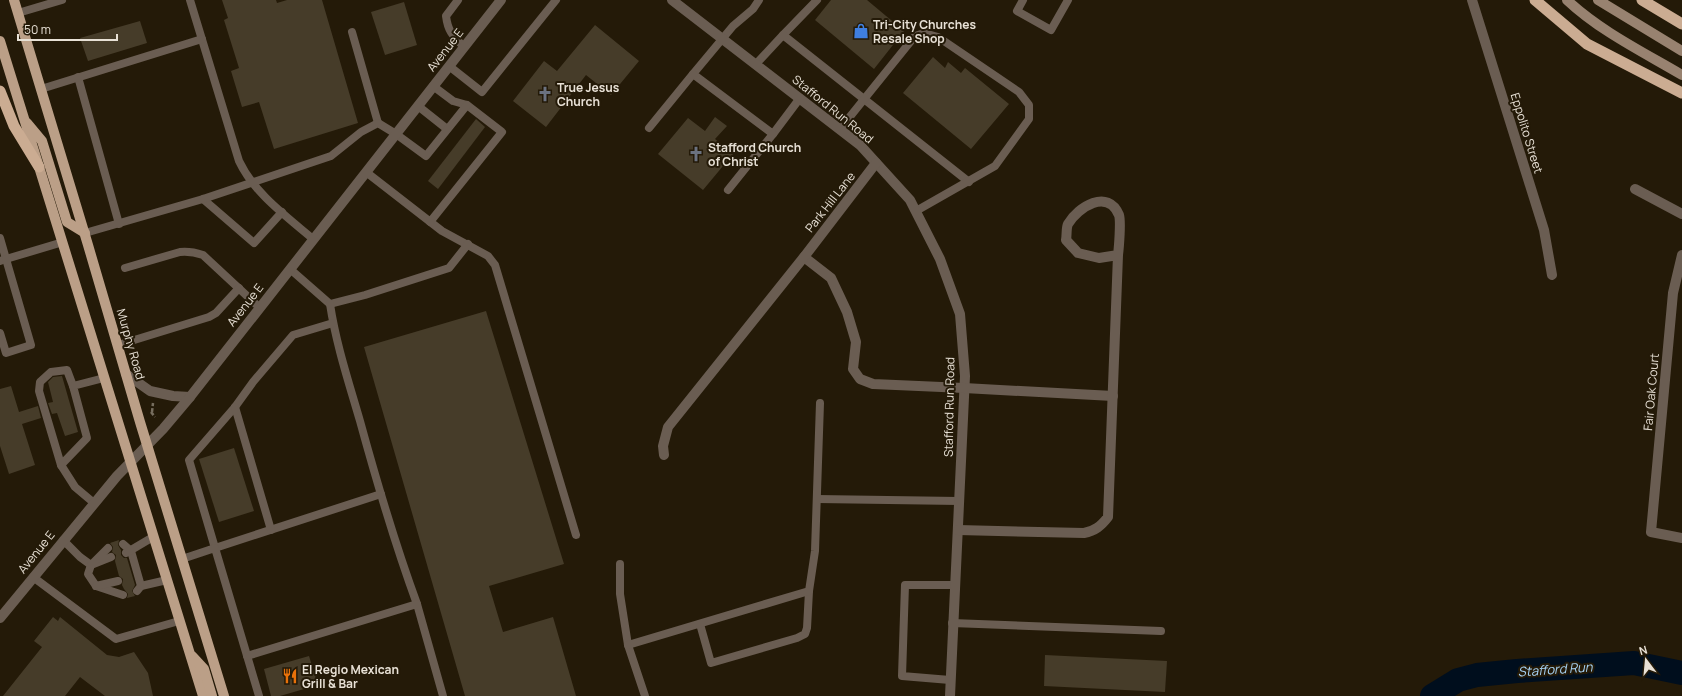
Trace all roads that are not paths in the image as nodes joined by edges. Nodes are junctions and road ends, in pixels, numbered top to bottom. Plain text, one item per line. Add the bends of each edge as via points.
1 (14, 0) edge
2 (62, 0) edge
3 (190, 0) edge
4 (458, 0) edge
5 (501, 0) edge
6 (556, 0) edge
7 (672, 0) edge
8 (760, 0) edge
9 (817, 0) edge
10 (1022, 0) edge
11 (1068, 0) edge
12 (1472, 0) edge
13 (1535, 0) edge
14 (1567, 0) edge
15 (1598, 0) edge
16 (1642, 0) edge
17 (18, 13) junction
18 (1682, 24) edge
19 (352, 32) dead end
20 (783, 35) junction
21 (202, 39) junction
22 (723, 39) junction
23 (0, 41) edge
24 (464, 46) junction
25 (1682, 51) edge
26 (756, 64) junction
27 (449, 66) junction
28 (693, 74) junction
29 (1682, 76) edge
30 (78, 77) junction
31 (433, 86) junction
32 (41, 89) junction
33 (0, 91) edge
34 (1682, 93) edge
35 (800, 98) junction
36 (865, 98) junction
37 (467, 105) junction
38 (418, 106) junction
39 (24, 120) junction
40 (378, 123) junction
41 (649, 128) dead end
42 (447, 129) junction
43 (840, 129) junction
44 (396, 134) junction
45 (773, 134) junction
46 (876, 163) junction
47 (39, 167) junction
48 (366, 172) junction
49 (969, 182) junction
50 (253, 184) junction
51 (1636, 189) dead end
52 (728, 190) dead end
53 (203, 199) junction
54 (916, 211) junction
55 (282, 212) junction
56 (1682, 214) edge
57 (430, 222) junction
58 (119, 224) junction
59 (85, 233) junction
60 (0, 238) edge
61 (313, 238) junction
62 (63, 242) junction
63 (468, 244) junction
64 (1118, 255) junction
65 (1682, 256) edge
66 (804, 257) junction
67 (3, 260) edge
68 (125, 268) dead end
69 (290, 269) junction
70 (1552, 275) dead end
71 (239, 288) junction
72 (330, 304) junction
73 (259, 307) junction
74 (333, 323) junction
75 (0, 333) edge
76 (118, 345) junction
77 (126, 374) junction
78 (104, 378) junction
79 (73, 386) junction
80 (964, 388) junction
81 (190, 396) junction
82 (1113, 396) junction
83 (820, 403) dead end
84 (235, 407) junction
85 (147, 445) junction
86 (664, 455) dead end
87 (130, 463) junction
88 (61, 465) junction
89 (381, 494) junction
90 (817, 499) junction
91 (959, 501) junction
92 (94, 503) junction
93 (271, 530) junction
94 (958, 530) junction
95 (576, 535) dead end
96 (153, 537) junction
97 (1682, 538) edge
98 (63, 540) junction
99 (123, 544) dead end
100 (108, 548) dead end
101 (214, 548) junction
102 (128, 552) junction
103 (111, 557) dead end
104 (182, 559) junction
105 (620, 564) dead end
106 (90, 565) junction
107 (34, 577) junction
108 (167, 580) junction
109 (118, 581) dead end
110 (954, 584) junction
111 (96, 586) junction
112 (810, 591) junction
113 (123, 595) dead end
114 (417, 604) junction
115 (0, 618) edge
116 (180, 621) junction
117 (952, 623) junction
118 (700, 624) junction
119 (1161, 631) dead end
120 (628, 645) junction
121 (190, 653) junction
122 (247, 656) junction
123 (950, 680) junction
124 (203, 696) edge
125 (212, 696) edge
126 (224, 696) edge
127 (259, 696) edge
128 (443, 696) edge
129 (645, 696) edge
130 (950, 696) edge

1 - 17 main road, Murphy Road
2 - 17 lane
3 - 21 lane
4 - 24 lane via 446,16 447,24 451,34
5 - 24 street, Avenue E
6 - 27 lane via 482,92
7 - 22 street, Stafford Run Road
8 - 22 lane
9 - 20 lane
10 - 11 lane via 1017,11 1051,30
12 - 70 street, Eppolito Street via 1544,230
13 - 34 highway via 1587,44
14 - 29 main road via 1608,31
15 - 25 main road
16 - 18 highway
17 - 32 main road, Murphy Road
19 - 40 lane
20 - 26 lane
20 - 36 lane
21 - 30 lane
21 - 50 lane via 239,161
22 - 26 street, Stafford Run Road
22 - 28 lane
23 - 39 main road
24 - 27 street, Avenue E
26 - 35 street, Stafford Run Road
27 - 31 street, Avenue E
28 - 41 lane
28 - 45 lane
30 - 32 lane
30 - 58 lane
31 - 37 lane via 453,101
31 - 38 street, Avenue E
32 - 59 main road, Murphy Road
33 - 47 highway via 14,126
35 - 43 street, Stafford Run Road
35 - 45 lane
36 - 43 lane
36 - 49 lane
36 - 49 lane via 915,36 924,33 938,37 1019,92 1029,105 1029,120 995,166
37 - 42 lane
37 - 57 lane via 502,132
38 - 42 lane
38 - 44 street, Avenue E
39 - 47 main road
39 - 59 main road via 42,141 68,222
40 - 44 lane
40 - 50 lane via 360,132 331,156
42 - 44 lane via 426,156
43 - 46 street, Stafford Run Road via 860,145
44 - 48 street, Avenue E
45 - 52 lane
46 - 54 street, Stafford Run Road via 910,200
46 - 66 street, Park Hill Lane
47 - 62 main road
48 - 57 lane
48 - 61 street, Avenue E
49 - 54 lane
50 - 53 lane
50 - 55 lane
51 - 56 street
53 - 55 lane via 254,243
53 - 58 lane
54 - 80 street, Stafford Run Road via 940,259 960,314
55 - 61 lane
57 - 63 lane
58 - 59 lane
59 - 76 main road, Murphy Road
60 - 67 lane
61 - 69 street, Avenue E
62 - 67 lane
62 - 78 main road
63 - 72 lane via 449,268
63 - 95 lane via 488,256 494,265
64 - 64 street via 1119,216 1111,205 1094,201 1080,210 1068,225 1066,240 1078,253 1099,258
64 - 82 street
65 - 97 street, Fair Oak Court via 1674,294 1651,532
66 - 80 street via 831,278 847,312 856,342 853,369 860,379 873,384
66 - 86 street, Park Hill Lane via 668,427
67 - 75 lane via 30,345 6,353
68 - 71 lane via 188,251 203,255
69 - 72 lane
69 - 73 street, Avenue E
71 - 73 lane
71 - 76 lane via 209,317
72 - 74 lane
73 - 81 street, Avenue E
74 - 84 lane via 293,335
74 - 89 lane
76 - 77 main road, Murphy Road
77 - 81 street via 150,391
77 - 85 main road, Murphy Road
78 - 79 lane
78 - 87 main road
79 - 88 lane via 87,438
79 - 88 lane via 67,370 50,372 40,382 39,391
80 - 82 street
80 - 91 street, Stafford Run Road
81 - 85 street, Avenue E
82 - 94 street via 1108,517 1102,525 1084,533
83 - 90 lane
84 - 93 lane
84 - 101 lane via 189,460
85 - 87 street, Avenue E
85 - 104 main road, Murphy Road
87 - 92 street, Avenue E
87 - 96 main road
88 - 92 lane via 75,487
89 - 93 lane
89 - 114 lane
90 - 91 lane
90 - 112 lane
91 - 94 street, Stafford Run Road
92 - 98 street, Avenue E
93 - 101 lane
94 - 110 street, Stafford Run Road
96 - 102 lane
96 - 108 main road
98 - 106 lane
98 - 107 street, Avenue E
99 - 102 lane
100 - 106 lane
101 - 104 lane
101 - 122 lane
102 - 108 lane via 139,589
103 - 106 lane
104 - 126 main road, Murphy Road
105 - 120 lane via 620,594
106 - 111 lane via 88,574
107 - 115 street, Avenue E
107 - 116 lane via 116,639
108 - 116 main road
109 - 111 lane
110 - 117 street, Stafford Run Road
110 - 123 lane via 905,585 902,676
111 - 113 lane
112 - 118 lane
112 - 118 lane via 807,628 805,634 797,638 711,663
114 - 122 lane
114 - 128 lane
116 - 121 main road
117 - 119 lane
117 - 123 street, Stafford Run Road
118 - 120 lane
120 - 129 lane
121 - 124 main road
121 - 125 main road via 204,668
122 - 127 lane
123 - 130 street, Stafford Run Road

